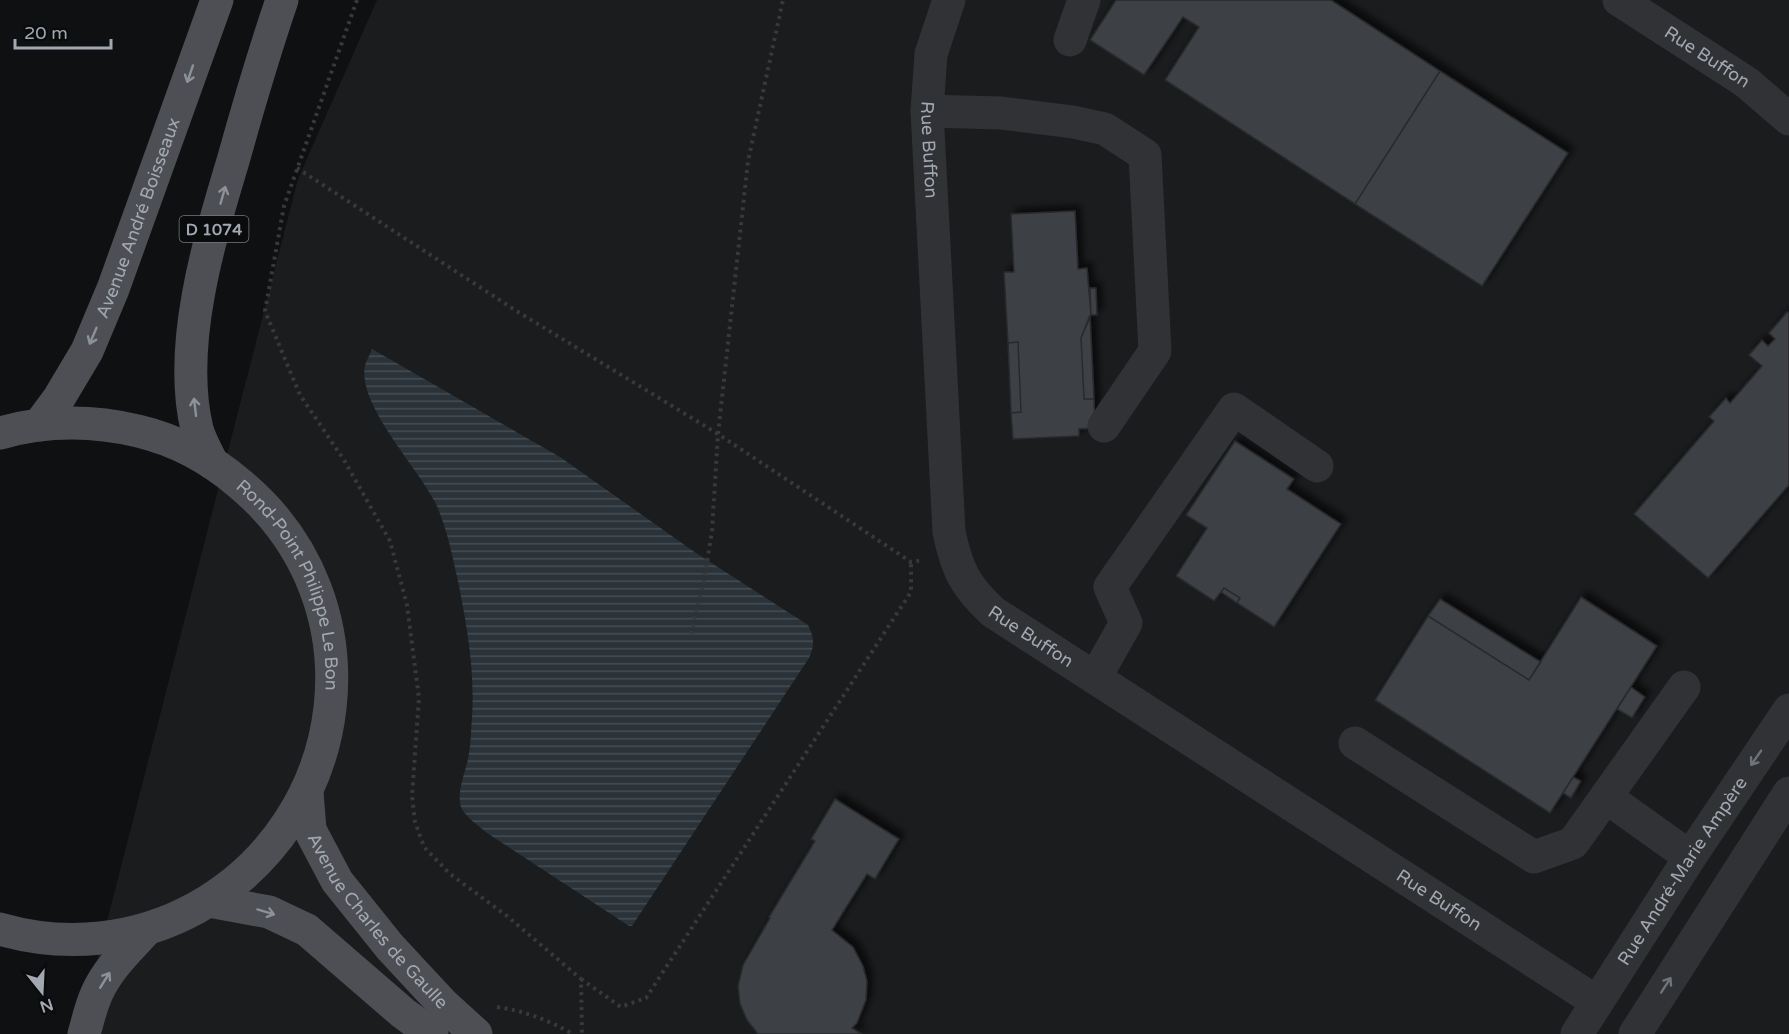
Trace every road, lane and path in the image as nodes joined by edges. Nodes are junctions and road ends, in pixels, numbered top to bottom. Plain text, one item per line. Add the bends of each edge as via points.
1 (218, 0) edge
2 (282, 0) edge
3 (357, 0) edge
4 (783, 0) edge
5 (950, 0) edge
6 (1084, 0) edge
7 (1619, 0) edge
8 (1070, 40) dead end
9 (927, 111) junction
10 (1789, 120) edge
11 (297, 168) junction
12 (39, 425) junction
13 (1104, 426) dead end
14 (0, 433) edge
15 (718, 434) junction
16 (212, 463) junction
17 (1317, 466) dead end
18 (954, 554) junction
19 (911, 562) junction
20 (691, 634) dead end
21 (1095, 678) junction
22 (1684, 687) dead end
23 (1789, 710) edge
24 (1355, 743) dead end
25 (307, 792) junction
26 (1789, 793) edge
27 (1606, 796) junction
28 (1690, 857) junction
29 (208, 901) junction
30 (147, 929) junction
31 (0, 930) edge
32 (581, 979) junction
33 (1597, 1002) junction
34 (84, 1034) edge
35 (432, 1034) edge
36 (476, 1034) edge
37 (582, 1034) edge
38 (1577, 1034) edge
39 (1635, 1034) edge

1 -> 12 main road, Avenue André Boisseaux via 109,299 87,351
16 -> 2 main road, D 1074 via 198,430 192,388 196,307 215,222
3 - 11 path
4 - 15 path via 748,161
5 - 9 street, Rue Buffon via 931,54
6 - 8 street
7 - 10 street, Rue Buffon via 1746,82
9 - 13 street via 1001,113 1073,122 1105,129 1145,155 1155,351
9 - 18 street, Rue Buffon via 949,532
11 - 15 path via 515,310
11 - 32 path via 284,206 265,311 300,395 344,460 390,541 406,605 419,698 412,796 415,822 424,847 450,874
12 - 14 main road, Rond-Point Philippe Le Bon
12 - 16 main road, Rond-Point Philippe Le Bon via 84,423 128,429 172,442
15 - 19 path
15 - 20 path via 712,531
16 - 25 main road, Rond-Point Philippe Le Bon via 249,491 280,525 305,566 322,609 331,655 331,702 323,749
17 - 21 street via 1234,409 1110,587 1126,623
18 - 19 path
18 - 21 street, Rue Buffon via 974,595 993,612
19 - 32 path via 910,592 646,998 621,1007
21 - 33 street, Rue Buffon
22 - 27 street
23 -> 28 street, Rue André-Marie Ampère
24 - 27 street via 1534,857 1573,843
25 - 29 main road, Rond-Point Philippe Le Bon via 285,829 258,862
25 - 36 main road, Avenue Charles de Gaulle via 310,830 337,881 390,947
39 -> 26 street
27 - 28 street
28 - 33 street, Rue André-Marie Ampère
29 - 30 main road, Rond-Point Philippe Le Bon
29 -> 35 main road, Avenue Charles de Gaulle via 269,912 307,930
30 - 31 main road, Rond-Point Philippe Le Bon via 81,940
34 -> 30 main road via 96,993 120,958
32 - 37 path
33 - 38 street, Rue André-Marie Ampère

